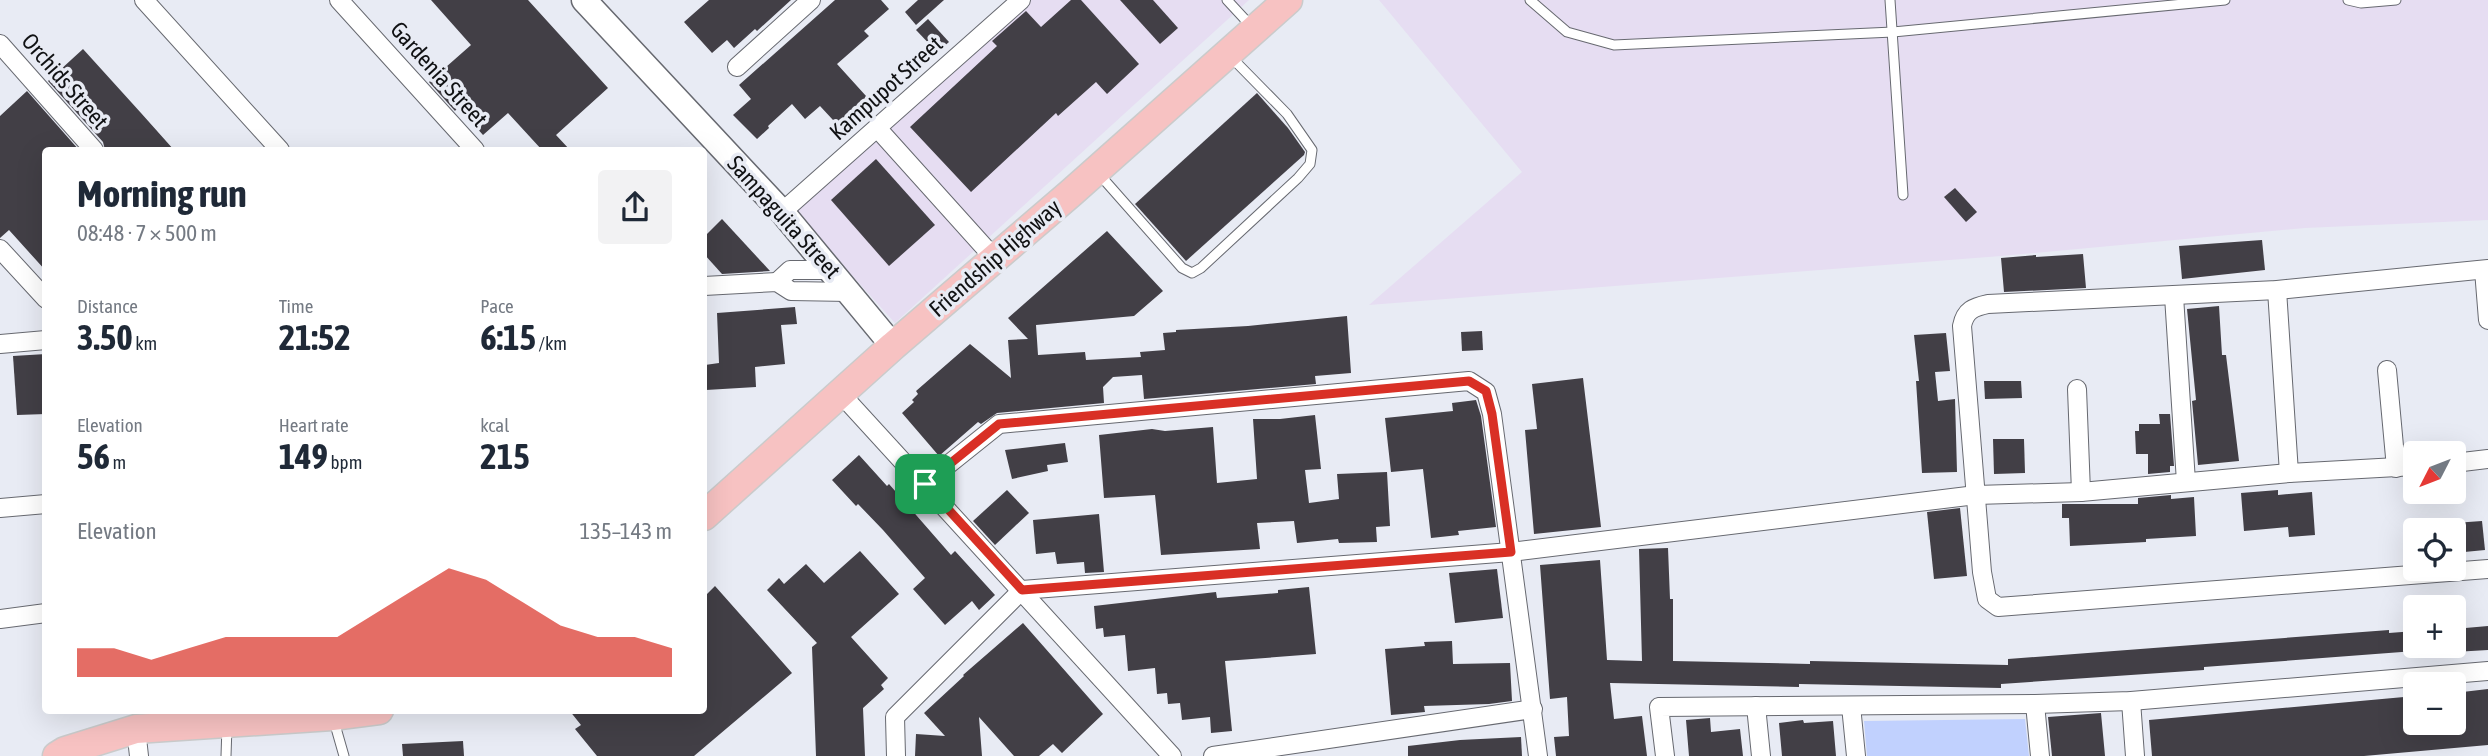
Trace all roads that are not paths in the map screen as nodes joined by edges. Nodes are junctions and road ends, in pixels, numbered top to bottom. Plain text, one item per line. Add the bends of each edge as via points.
1 (144, 0) edge
2 (339, 0) edge
3 (584, 0) edge
4 (811, 0) edge
5 (1021, 0) edge
6 (1227, 0) edge
7 (1288, 0) edge
8 (1530, 0) edge
9 (1890, 0) edge
10 (2225, 0) edge
11 (2348, 0) edge
12 (2396, 0) edge
13 (1255, 30) junction
14 (1893, 32) junction
15 (0, 44) edge
16 (1228, 54) junction
17 (737, 67) dead end
18 (878, 129) junction
19 (91, 147) edge
20 (276, 147) edge
21 (472, 147) edge
22 (1095, 170) junction
23 (1903, 195) dead end
24 (782, 212) junction
25 (0, 249) edge
26 (995, 259) junction
27 (2486, 269) edge
28 (832, 270) junction
29 (777, 282) junction
30 (707, 286) edge
31 (2277, 290) junction
32 (849, 292) junction
33 (42, 295) edge
34 (2174, 296) junction
35 (2488, 320) edge
36 (42, 340) edge
37 (0, 344) edge
38 (893, 346) junction
39 (2387, 370) dead end
40 (2077, 389) dead end
41 (841, 394) junction
42 (2488, 459) edge
43 (2466, 462) edge
44 (2403, 467) edge
45 (2396, 468) junction
46 (2289, 473) junction
47 (2186, 482) junction
48 (925, 484) junction
49 (2081, 492) junction
50 (1976, 495) junction
51 (42, 504) edge
52 (0, 508) edge
53 (707, 513) edge
54 (1511, 552) junction
55 (2488, 569) edge
56 (1022, 590) junction
57 (42, 614) edge
58 (0, 619) edge
59 (2488, 671) edge
60 (2131, 701) junction
61 (2035, 704) junction
62 (1756, 706) junction
63 (1851, 706) junction
64 (1533, 709) junction
65 (348, 714) edge
66 (228, 716) edge
67 (332, 716) junction
68 (137, 735) edge
69 (57, 756) edge
70 (226, 756) edge
71 (344, 756) edge
72 (896, 756) edge
73 (1172, 756) edge
74 (1213, 756) edge
75 (1538, 756) edge
76 (1665, 756) edge
77 (1762, 756) edge
78 (1856, 756) edge
79 (2040, 756) edge
80 (2135, 756) edge

1 - 20 street
2 - 21 street, Gardenia Street
3 - 24 main road, Sampaguita Street
4 - 17 street
5 - 18 street, Kampupot Street
6 - 13 lane
7 - 13 main road, Friendship Highway
8 - 14 lane via 1567,32 1614,45
9 - 14 lane
10 - 14 lane
11 - 12 lane
13 - 16 main road, Friendship Highway
14 - 23 lane
15 - 19 street, Orchids Street
16 - 22 main road, Friendship Highway
16 - 22 lane via 1287,114 1312,150 1310,164 1298,178 1201,268 1192,273 1182,268
18 - 24 street, Kampupot Street
18 - 26 street
22 - 26 main road, Friendship Highway
24 - 28 main road, Sampaguita Street
25 - 33 street
26 - 38 main road, Friendship Highway
27 - 31 street
27 - 35 street
28 - 29 street via 790,270
28 - 32 main road, Sampaguita Street
29 - 30 street
29 - 32 street via 791,291
31 - 34 street
31 - 46 street
32 - 38 main road, Sampaguita Street
34 - 47 street
34 - 50 street via 1988,304 1973,307 1964,315
36 - 37 street
38 - 41 main road, Friendship Highway
39 - 45 street
40 - 49 street
41 - 48 street
41 - 53 main road, Friendship Highway
42 - 43 street
44 - 45 street
45 - 46 street
46 - 47 street
47 - 49 street
48 - 54 street via 999,424 1469,381 1486,391 1492,414
48 - 56 street
49 - 50 street
50 - 54 street
50 - 55 street via 1984,588 1987,599 1998,607
51 - 52 street
54 - 56 street
54 - 64 street
56 - 72 street via 895,717
56 - 73 street
57 - 58 street
59 - 60 street
60 - 61 street
60 - 80 street
61 - 63 street
61 - 79 street
62 - 63 street
62 - 76 street via 1659,708
62 - 77 street
63 - 78 street
64 - 74 street
64 - 75 street
65 - 67 main road
66 - 67 main road
66 - 68 main road
66 - 70 lane
67 - 71 lane
68 - 69 main road

